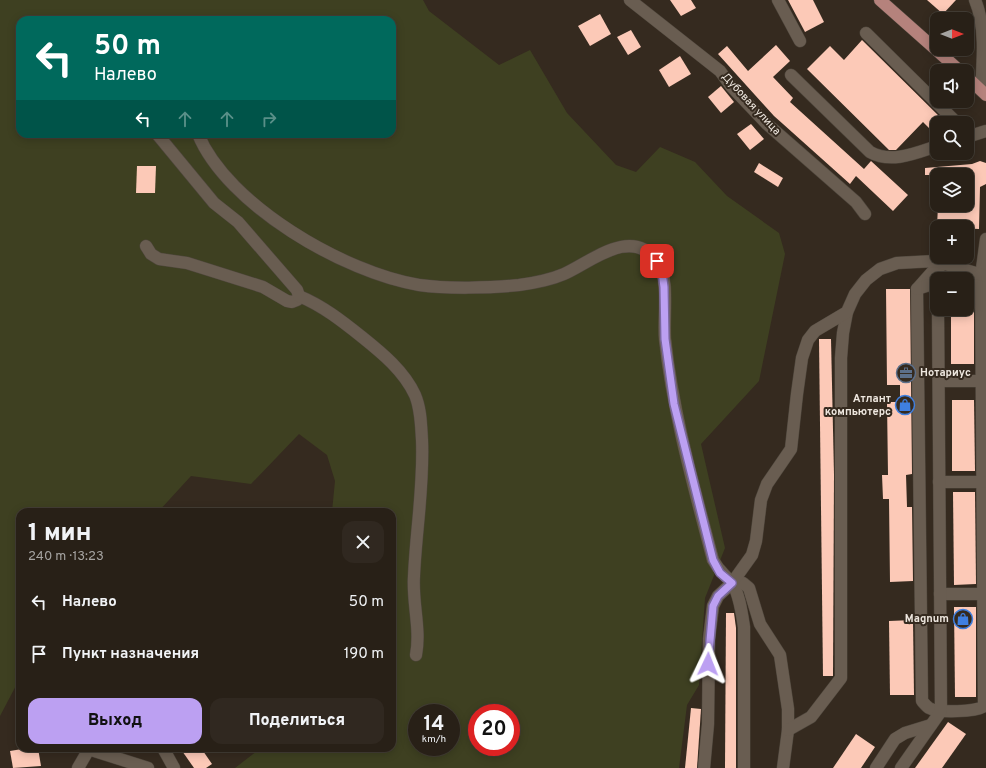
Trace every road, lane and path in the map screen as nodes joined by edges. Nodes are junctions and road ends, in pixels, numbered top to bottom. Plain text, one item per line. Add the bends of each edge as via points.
1 (630, 0) edge
2 (778, 0) edge
3 (880, 0) edge
4 (975, 0) edge
5 (866, 33) dead end
6 (800, 41) dead end
7 (952, 64) edge
8 (791, 76) dead end
9 (974, 83) edge
10 (984, 92) edge
11 (950, 116) edge
12 (986, 131) edge
13 (974, 134) edge
14 (160, 138) edge
15 (200, 138) edge
16 (930, 148) edge
17 (864, 214) dead end
18 (986, 239) edge
19 (146, 246) dead end
20 (930, 261) edge
21 (944, 264) edge
22 (948, 264) edge
23 (984, 276) edge
24 (930, 286) edge
25 (917, 289) junction
26 (299, 296) junction
27 (847, 312) junction
28 (938, 316) edge
29 (939, 381) junction
30 (984, 381) edge
31 (939, 482) junction
32 (983, 482) junction
33 (732, 583) junction
34 (940, 594) junction
35 (985, 594) edge
36 (416, 655) dead end
37 (941, 711) junction
38 (931, 725) junction
39 (788, 730) junction
40 (86, 752) edge
41 (97, 752) edge
42 (165, 752) edge
43 (78, 768) edge
44 (148, 768) edge
45 (174, 768) edge
46 (704, 768) edge
47 (744, 768) edge
48 (783, 768) edge
49 (876, 768) edge
50 (901, 768) edge

1 - 17 street, Дубовая улица via 720,71 767,124 856,202
2 - 6 street
3 - 7 main road
4 - 10 street via 982,17 985,42
5 - 11 street
8 - 16 street via 870,152 892,158
9 - 10 main road
12 - 13 street
14 - 26 street via 214,203 238,222 297,290
15 - 33 street via 218,168 257,207 286,229 348,261 393,279 440,287 518,285 564,274 608,250 628,246 646,252 657,261 664,287 665,339 674,404 713,560 720,573
18 - 23 street
19 - 26 street via 151,254 159,259 186,263 263,287 286,301 292,302
20 - 27 street via 896,262 880,269 866,280 855,294
21 - 25 street via 933,271
22 - 23 street
23 - 30 street
24 - 25 street
25 - 37 street via 922,701 929,708
26 - 36 street via 324,307 384,354 417,400 421,420 423,464 414,577 414,611 418,644
27 - 33 street via 815,331 808,340 796,394 791,450 767,484 761,500 752,555
27 - 39 street via 842,333 841,358 841,678 811,717
28 - 29 street
29 - 30 street
29 - 31 street
30 - 32 street
31 - 32 street
31 - 34 street
32 - 35 street
33 - 39 street via 743,583 749,588 760,624 780,655 788,709
33 - 46 street via 718,596 713,606 709,639 708,724
33 - 47 street via 741,607 744,627
34 - 35 street
34 - 37 street
35 - 37 street via 984,706 977,710
37 - 38 street
38 - 49 street via 904,733 895,739
38 - 50 street
39 - 48 street
40 - 43 street
41 - 44 street
42 - 45 street

